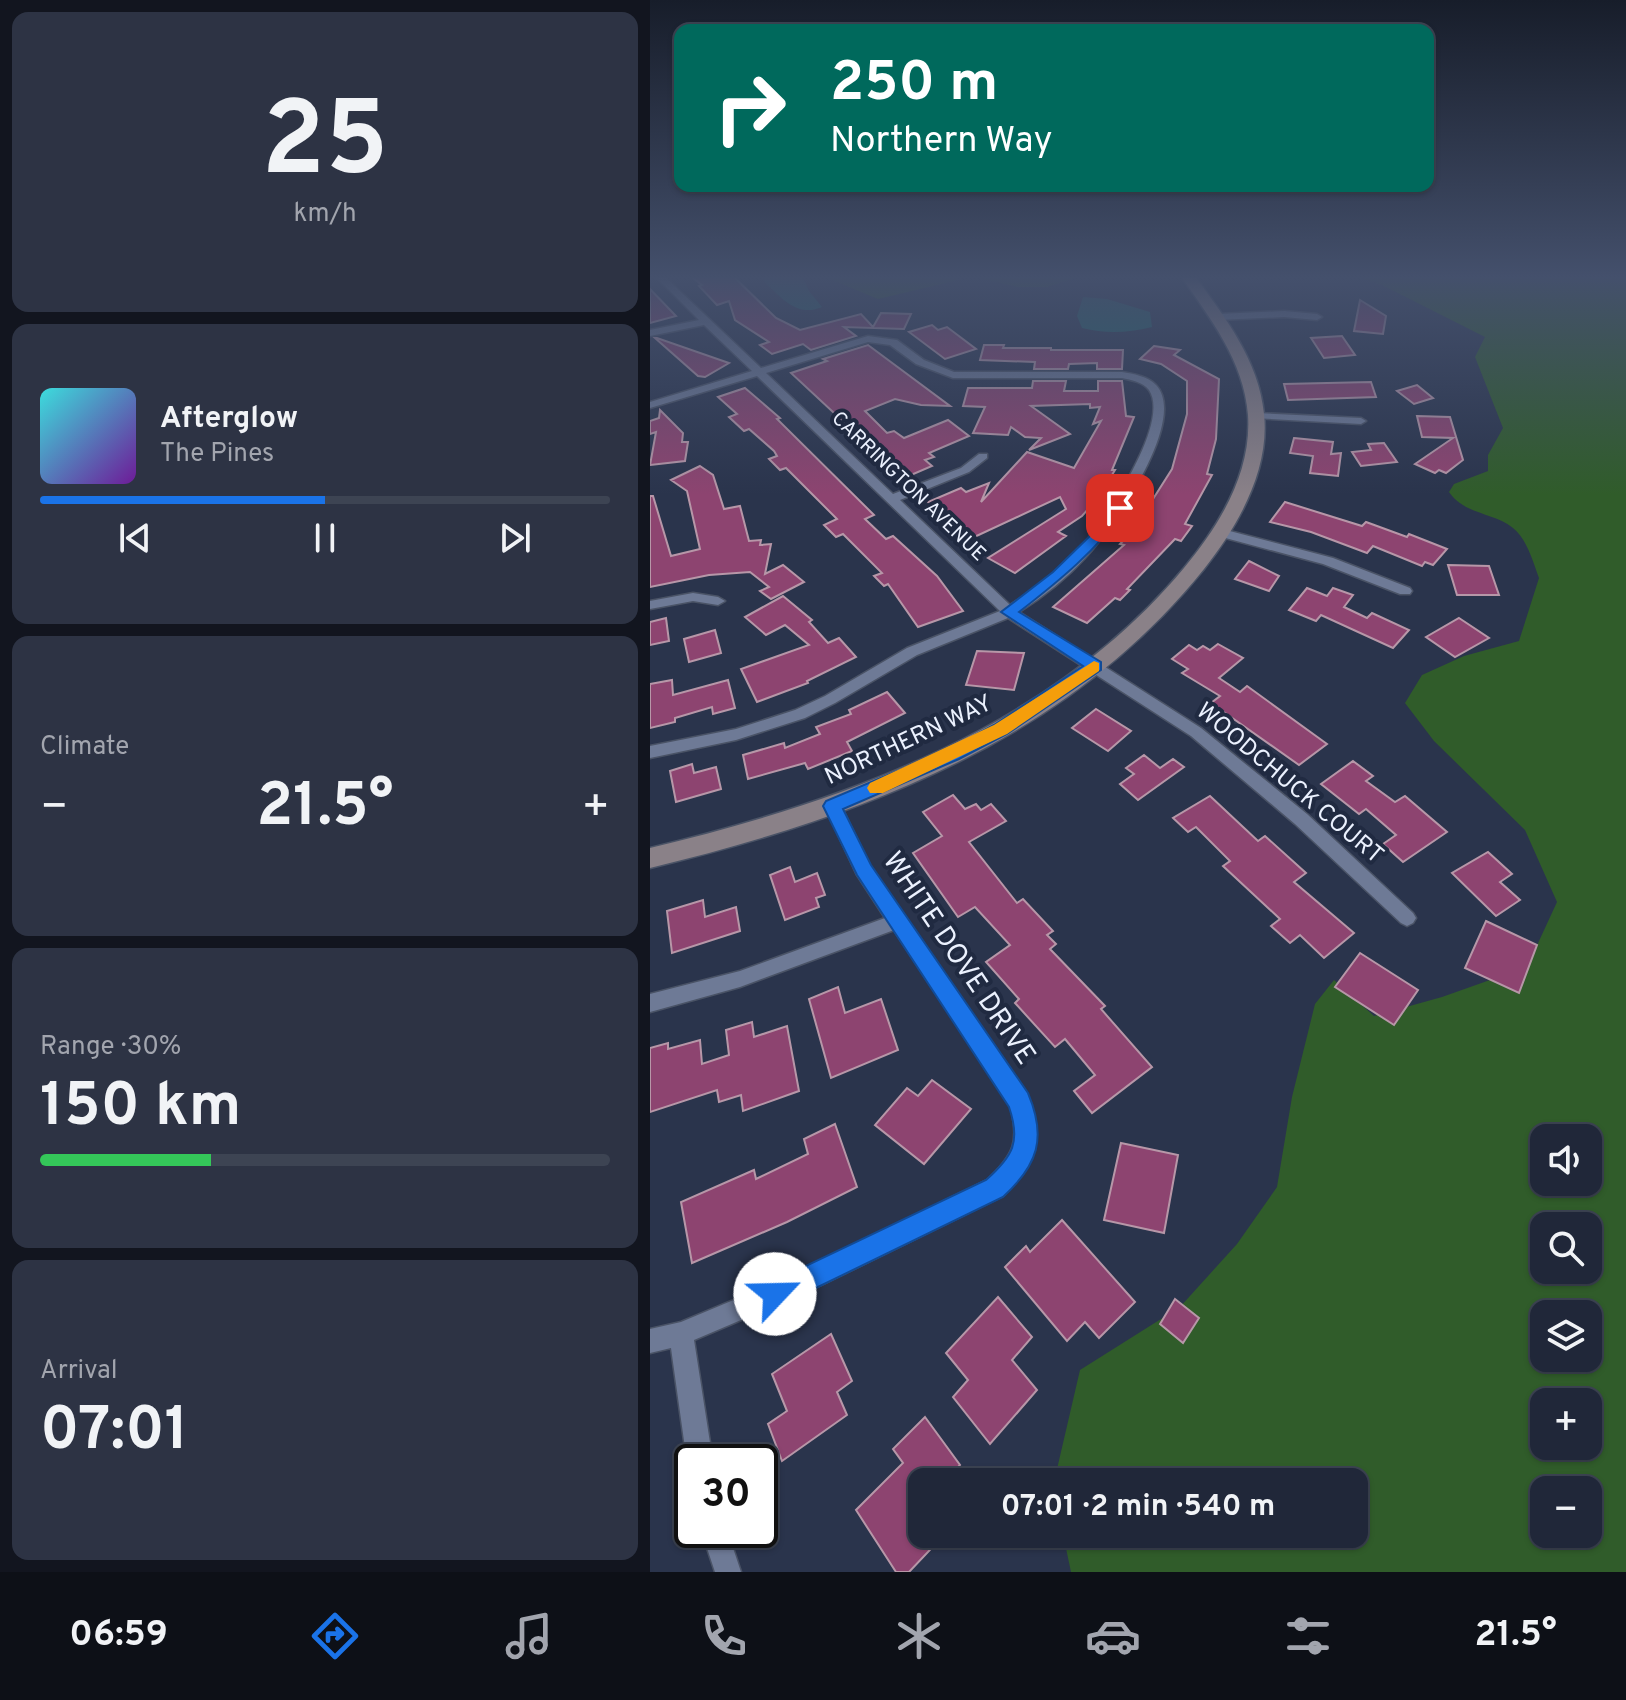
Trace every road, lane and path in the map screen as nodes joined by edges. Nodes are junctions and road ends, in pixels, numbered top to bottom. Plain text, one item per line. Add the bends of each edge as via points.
1 (735, 348) edge
2 (832, 348) edge
3 (905, 348) edge
4 (1235, 348) edge
5 (759, 371) junction
6 (650, 405) edge
7 (1257, 416) junction
8 (1361, 421) dead end
9 (983, 456) dead end
10 (892, 499) junction
11 (1222, 533) junction
12 (1405, 591) dead end
13 (718, 601) dead end
14 (650, 605) edge
15 (1009, 612) junction
16 (1095, 666) junction
17 (650, 752) edge
18 (833, 806) junction
19 (650, 858) edge
20 (1407, 918) dead end
21 (898, 921) junction
22 (650, 1003) edge
23 (681, 1334) junction
24 (650, 1341) edge
25 (697, 1444) edge
26 (720, 1548) edge
27 (728, 1572) edge

1 - 5 street, CARRINGTON AVENUE
2 - 5 street
3 - 15 street via 933,369 953,375 1122,375 1155,386 1159,395 1149,452 1120,508 1058,575
4 - 7 street, NORTHERN WAY via 1246,368
5 - 6 street
5 - 10 street, CARRINGTON AVENUE
7 - 8 street
7 - 11 street, NORTHERN WAY via 1249,471
9 - 10 street via 965,470
10 - 15 street, CARRINGTON AVENUE
11 - 12 street via 1328,561
11 - 16 street, NORTHERN WAY via 1163,607
13 - 14 street via 693,597
15 - 16 street, CARRINGTON AVENUE
15 - 17 street via 900,658 802,713 727,738
16 - 18 street, NORTHERN WAY via 1000,729
16 - 20 street, WOODCHUCK COURT via 1240,766
18 - 19 street, NORTHERN WAY
18 - 21 street, WHITE DOVE DRIVE via 857,858
21 - 22 street via 740,979
21 - 23 street, WHITE DOVE DRIVE via 1019,1101 1028,1127 1025,1150 1014,1171 995,1188 827,1271
23 - 24 street, WHITE DOVE DRIVE
23 - 25 street
26 - 27 street

